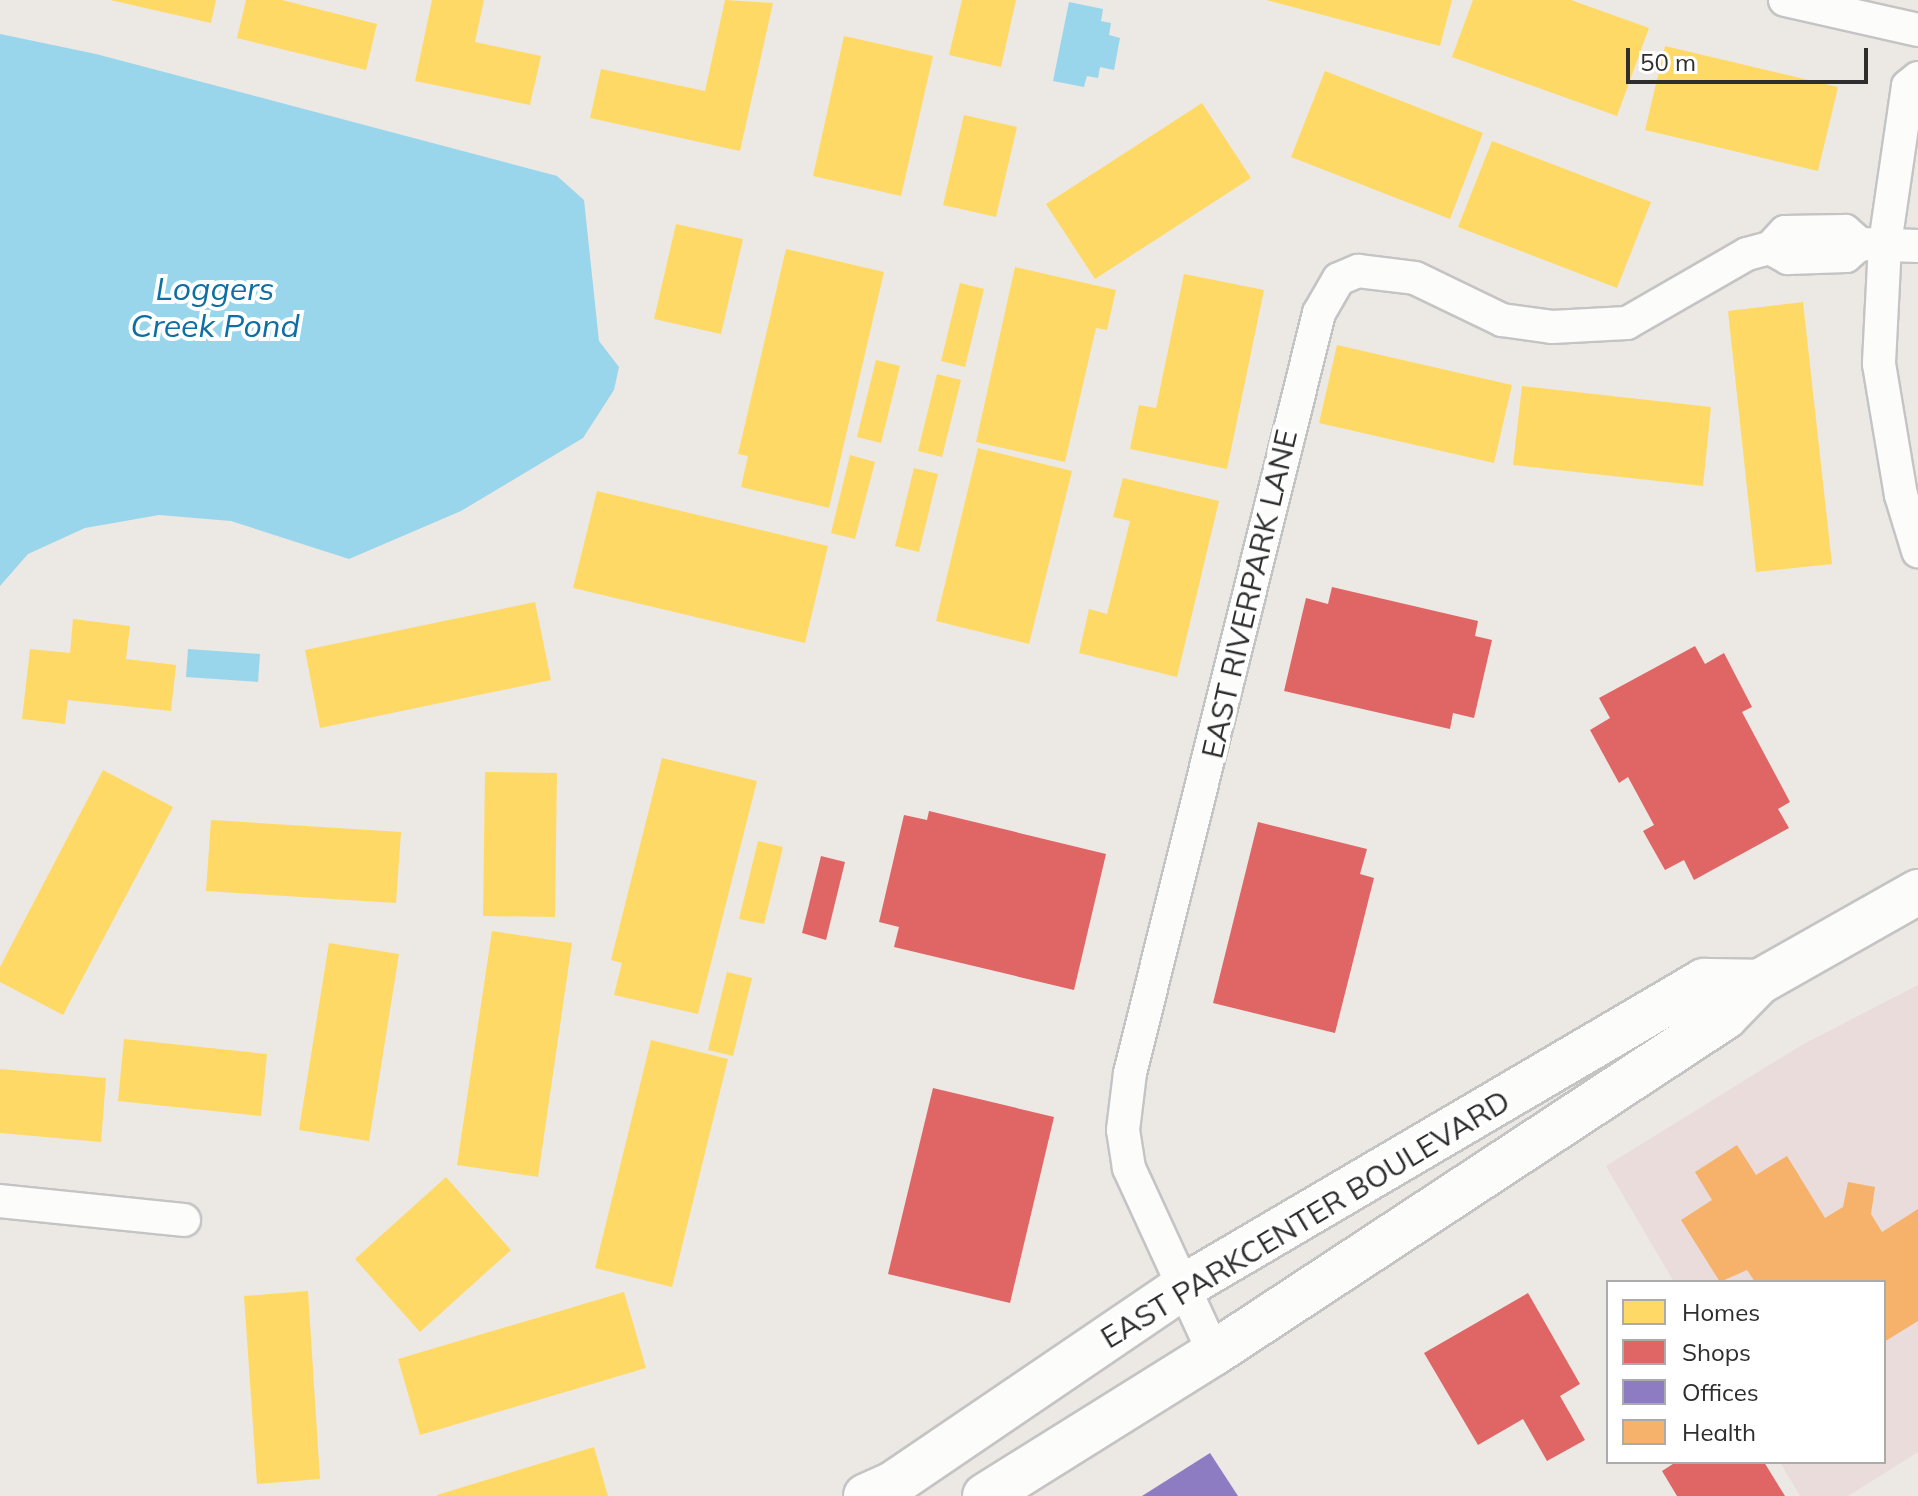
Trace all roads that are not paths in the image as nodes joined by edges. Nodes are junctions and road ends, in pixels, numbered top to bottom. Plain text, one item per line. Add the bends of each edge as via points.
1 (1785, 0) edge
2 (1918, 30) edge
3 (1918, 78) edge
4 (1873, 244) junction
5 (1918, 246) edge
6 (1918, 551) edge
7 (1918, 892) edge
8 (1759, 982) junction
9 (0, 1201) edge
10 (184, 1220) dead end
11 (1183, 1287) junction
12 (1214, 1353) junction
13 (866, 1496) edge
14 (985, 1496) edge

1 - 2 street
3 - 4 street via 1908,86
4 - 5 street, EAST RIVERPARK LANE
4 - 6 street via 1879,364 1901,495
4 - 11 street, EAST RIVERPARK LANE via 1845,231 1785,232 1770,248 1747,254 1627,323 1552,327 1502,320 1415,278 1390,272 1358,271 1331,289 1319,313 1286,436 1130,1073 1123,1130 1129,1168
7 - 8 main road, EAST PARKCENTER BOULEVARD
8 - 11 main road, EAST PARKCENTER BOULEVARD via 1704,981
8 - 12 main road, EAST PARKCENTER BOULEVARD via 1725,1017
9 - 10 street
11 - 12 street, EAST RIVERPARK LANE
11 - 13 main road, EAST PARKCENTER BOULEVARD via 893,1484
12 - 14 main road, EAST PARKCENTER BOULEVARD

